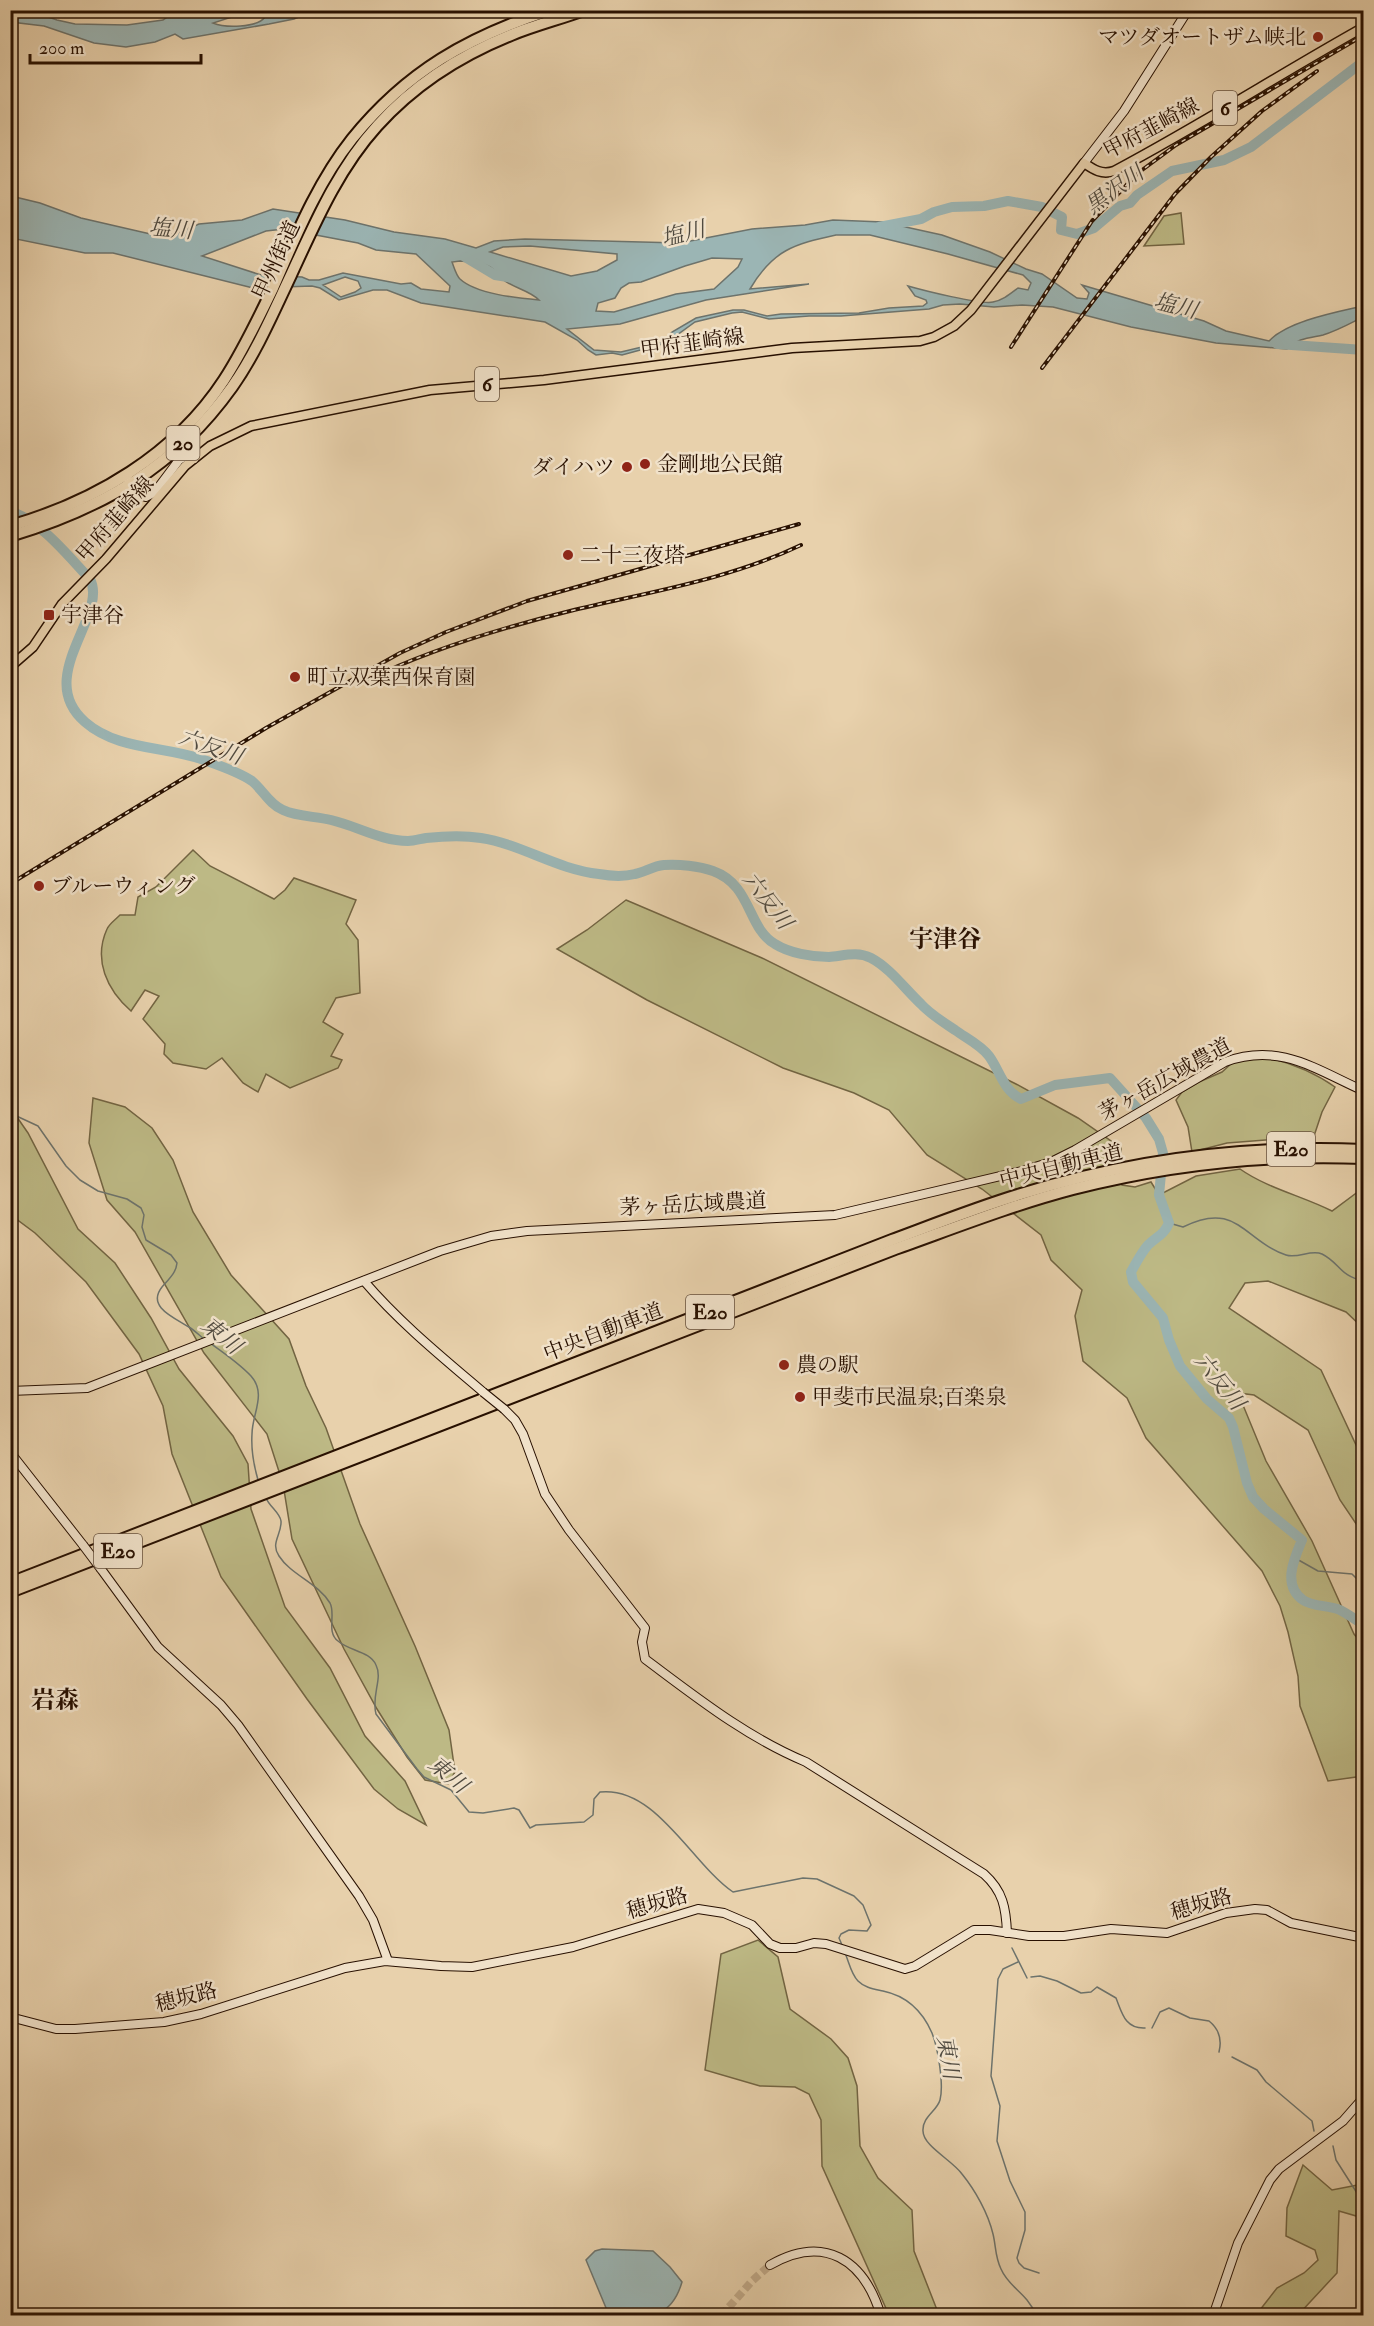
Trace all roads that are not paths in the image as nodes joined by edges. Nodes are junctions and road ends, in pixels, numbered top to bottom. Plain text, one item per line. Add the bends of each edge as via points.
1 (550, 10) edge
2 (584, 10) edge
3 (1188, 10) edge
4 (1364, 27) edge
5 (1084, 163) junction
6 (263, 321) junction
7 (194, 459) junction
8 (128, 480) junction
9 (17, 528) edge
10 (10, 536) edge
11 (10, 667) edge
12 (1364, 1091) edge
13 (1364, 1150) edge
14 (1219, 1158) junction
15 (1364, 1158) edge
16 (364, 1281) junction
17 (10, 1391) edge
18 (10, 1452) edge
19 (224, 1505) junction
20 (10, 1583) edge
21 (10, 1592) edge
22 (1007, 1933) junction
23 (1364, 1938) edge
24 (388, 1961) junction
25 (10, 2018) edge
26 (1364, 2097) edge
27 (770, 2265) tunnel mouth
28 (881, 2316) edge
29 (1213, 2316) edge

1 - 6 highway, 甲州街道 / 20 via 506,25 428,66 370,117 332,167 303,222
2 - 6 highway, 甲州街道 / 20 via 511,35 471,54 436,75 378,124 345,169
3 - 5 street via 1124,111
4 - 5 main road, 甲府韮崎線 / 6 via 1114,171 1098,172
5 - 7 main road, 甲府韮崎線 / 6 via 971,310 934,337 908,343 792,348 544,380 430,390 251,426 210,446
6 - 8 highway, 甲州街道 / 20 via 232,387 212,412 164,460
7 - 8 street via 179,460 146,497 139,495
7 - 11 main road, 甲府韮崎線 / 6 via 53,617 33,647
8 - 9 highway, 甲州街道 / 20 via 109,497
9 - 10 highway, 甲州街道 / 20
12 - 16 street, 茅ヶ岳広域農道 via 1292,1059 1255,1054 1225,1062 1075,1150 1022,1171 835,1215 490,1236
13 - 14 highway, 中央自動車道 / E20 via 1304,1149
14 - 15 highway, 中央自動車道 / E20
14 - 19 highway, 中央自動車道 / E20 via 1021,1194 892,1240
16 - 17 street, 茅ヶ岳広域農道 via 87,1388
16 - 22 street, bridge via 429,1347 515,1420 544,1494 645,1628 645,1659 715,1712 780,1752 806,1762 984,1874 1002,1896
18 - 24 street, bridge via 158,1647 238,1725 359,1896 373,1920
19 - 20 highway, 中央自動車道 / E20
19 - 21 highway, 中央自動車道 / E20
22 - 23 street, 穂坂路 via 1064,1936 1112,1929 1167,1933 1226,1913 1255,1909 1267,1910 1291,1923
22 - 24 street, 穂坂路 via 970,1931 905,1969 845,1948 814,1943 780,1948 770,1944 752,1925 712,1910 698,1909 573,1947 472,1967
24 - 25 street, 穂坂路 via 345,1968 164,2022 56,2029
26 - 29 street via 1343,2121 1270,2180 1239,2243
27 - 28 street via 804,2252 840,2258 869,2283

